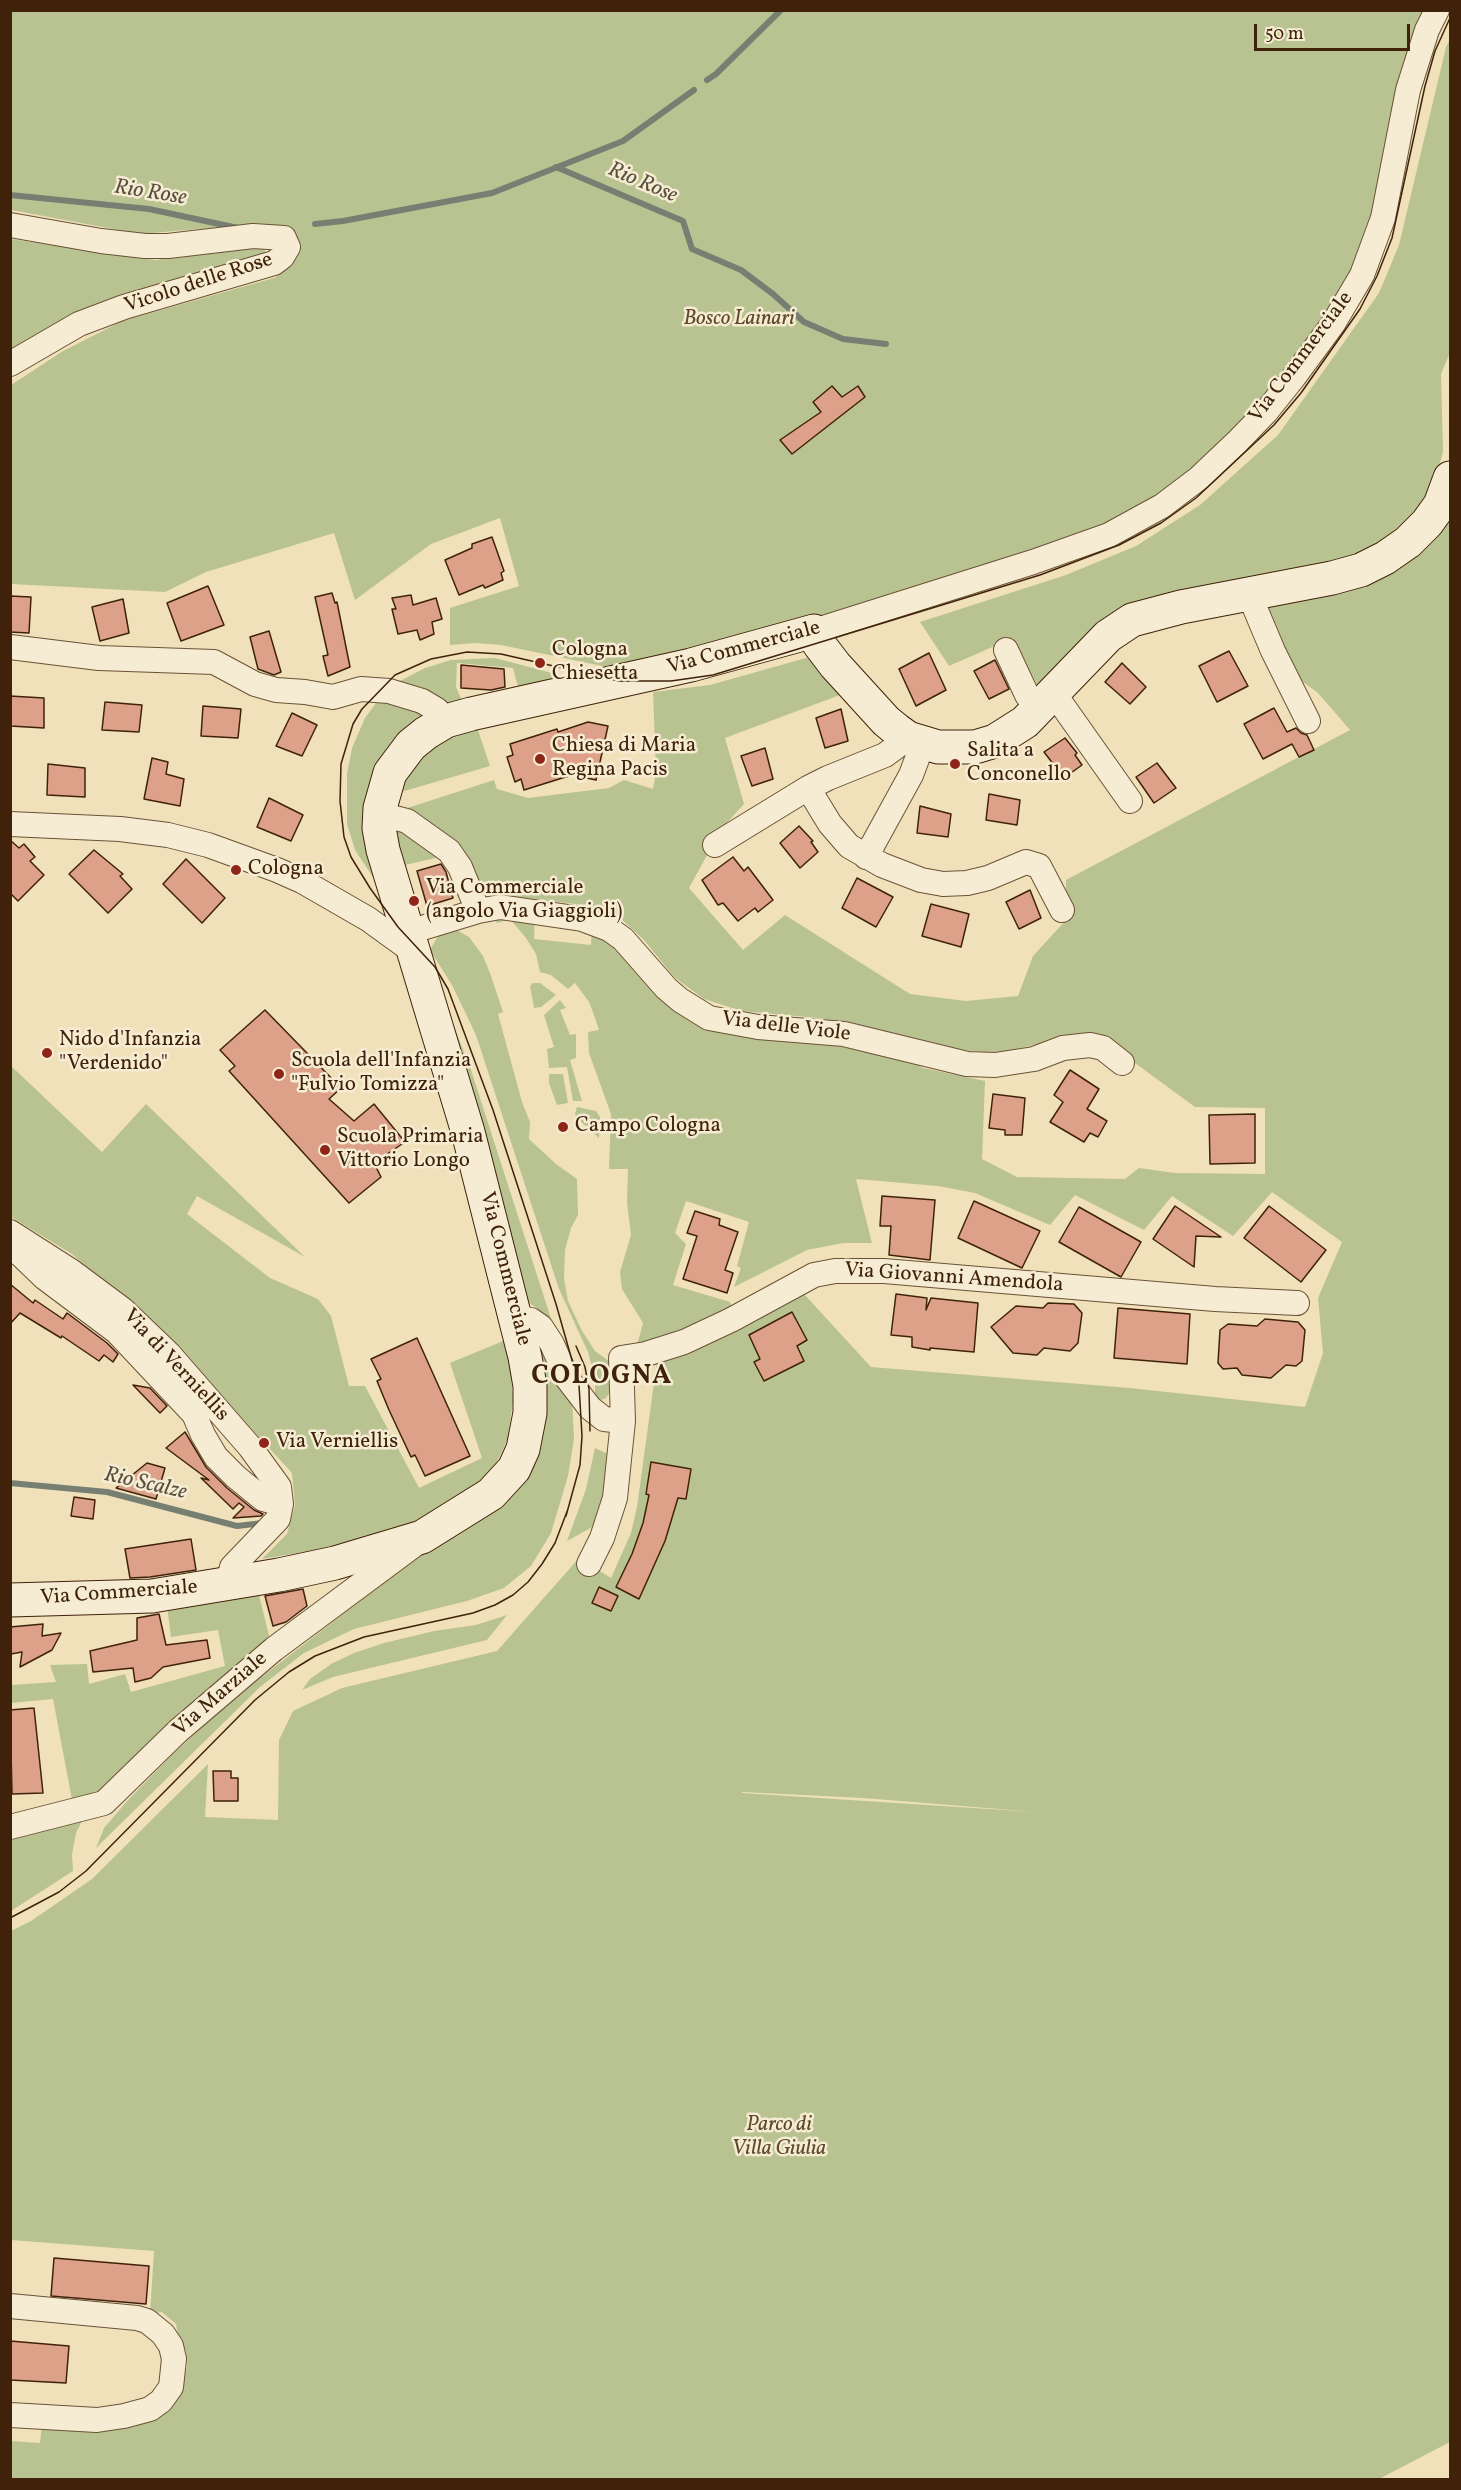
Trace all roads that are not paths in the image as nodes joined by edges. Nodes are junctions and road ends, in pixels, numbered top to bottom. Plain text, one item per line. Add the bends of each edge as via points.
1 (1437, 10) edge
2 (10, 225) edge
3 (10, 364) edge
4 (1450, 478) edge
5 (1249, 594) junction
6 (814, 631) junction
7 (10, 647) edge
8 (1006, 650) dead end
9 (1045, 701) junction
10 (446, 721) junction
11 (1308, 721) dead end
12 (916, 741) junction
13 (808, 788) junction
14 (1130, 801) dead end
15 (380, 813) junction
16 (10, 824) edge
17 (715, 845) dead end
18 (866, 857) junction
19 (1062, 910) dead end
20 (478, 911) junction
21 (412, 943) junction
22 (1122, 1063) dead end
23 (10, 1232) edge
24 (10, 1249) edge
25 (1297, 1304) dead end
26 (517, 1318) junction
27 (622, 1421) junction
28 (281, 1504) junction
29 (422, 1537) junction
30 (589, 1564) dead end
31 (228, 1584) junction
32 (10, 1600) edge
33 (10, 1827) edge
34 (10, 2306) edge
35 (10, 2415) edge

1 - 6 street, Via Commerciale via 1408,90 1383,218 1362,275 1300,369 1237,442 1162,506 1110,535
2 - 3 street, Vicolo delle Rose via 145,246 253,236 284,238 288,247 282,257 264,267 80,324
4 - 5 main road via 1440,506 1427,523 1385,558 1332,578
5 - 9 main road via 1132,620 1108,636
5 - 11 street
6 - 10 main road, Via Commerciale via 691,665
6 - 12 main road via 835,665 885,721
7 - 10 street via 99,658 214,662 255,684 333,697 369,688 389,691 422,701 438,710
8 - 9 street via 1027,695
9 - 12 main road via 1011,732 975,747 947,748
9 - 14 street
10 - 15 main road, Via Commerciale via 426,733 398,762 384,787
12 - 13 street
12 - 18 street via 911,775
13 - 17 street
13 - 18 street via 830,825 849,846
15 - 20 street via 407,820 449,851
15 - 21 main road, Via Commerciale via 383,850
16 - 21 street via 120,829 208,845 302,881
18 - 19 street via 901,874 943,884 988,878 1026,862 1039,866
20 - 21 street, Via delle Viole
20 - 22 street, Via delle Viole via 511,908 609,928 680,1000 709,1018 724,1022 844,1034 967,1064 1005,1064 1034,1059 1063,1047 1090,1044 1103,1048
21 - 26 main road, Via Commerciale
23 - 28 street, Via di Verniellis via 122,1309 169,1354 250,1447 279,1487
24 - 28 street, Via di Verniellis via 117,1332 194,1414 223,1464 263,1499
25 - 27 street, Via Giovanni Amendola via 884,1271 835,1271 801,1281 684,1341 621,1358
26 - 27 street via 531,1320 541,1327 567,1378 590,1408 604,1419
26 - 29 main road, Via Commerciale via 530,1386 531,1413 523,1449 514,1469 490,1494
27 - 30 street, Via Giovanni Amendola via 615,1498
28 - 31 street via 278,1520 232,1567
29 - 31 main road, Via Commerciale via 335,1563
29 - 33 street, Via Marziale via 274,1650 178,1731 104,1803
31 - 32 main road, Via Commerciale via 152,1596
34 - 35 street via 103,2313 147,2321 163,2334 174,2359 171,2387 150,2409 97,2420

